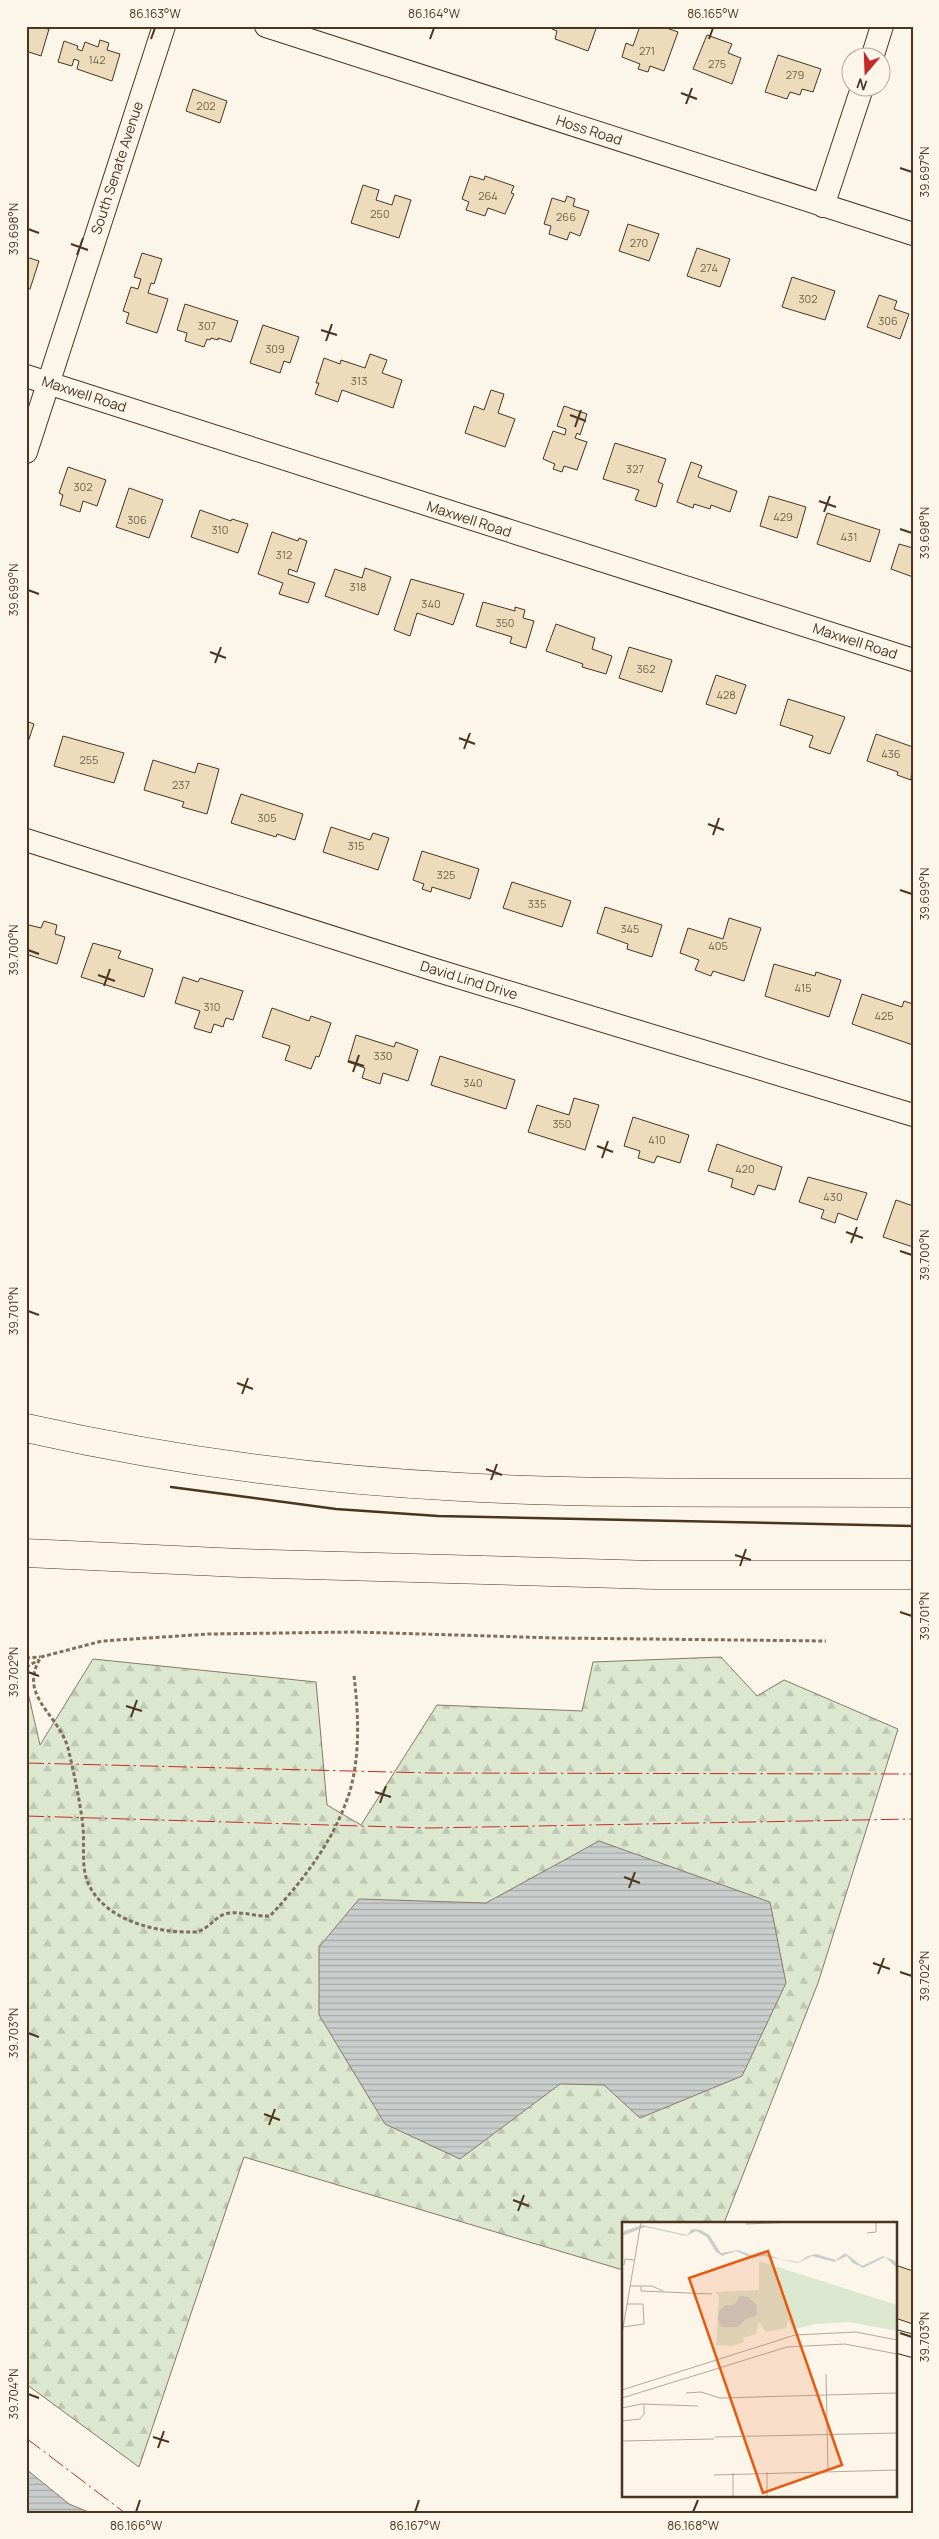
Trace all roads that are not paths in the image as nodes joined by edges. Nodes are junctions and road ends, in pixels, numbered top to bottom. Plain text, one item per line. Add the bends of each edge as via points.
1 (164, 26) edge
2 (266, 26) edge
3 (882, 26) edge
4 (875, 48) edge
5 (859, 98) edge
6 (823, 206) junction
7 (913, 234) edge
8 (26, 376) edge
9 (49, 383) junction
10 (26, 452) edge
11 (913, 660) edge
12 (26, 840) edge
13 (913, 1115) edge
14 (26, 1428) edge
15 (913, 1493) edge
16 (26, 1553) edge
17 (913, 1575) edge
18 (896, 2341) edge
19 (913, 2346) edge

1 - 9 street, South Senate Avenue
2 - 6 street, Hoss Road
3 - 4 street
5 - 6 street
6 - 7 street, Hoss Road
8 - 9 street, Maxwell Road
9 - 10 street, South Senate Avenue
9 - 11 street, Maxwell Road
12 - 13 street, David Lind Drive via 432,969
14 - 15 highway via 228,1465 359,1480 560,1491
16 - 17 highway via 240,1563 644,1574
18 - 19 street

